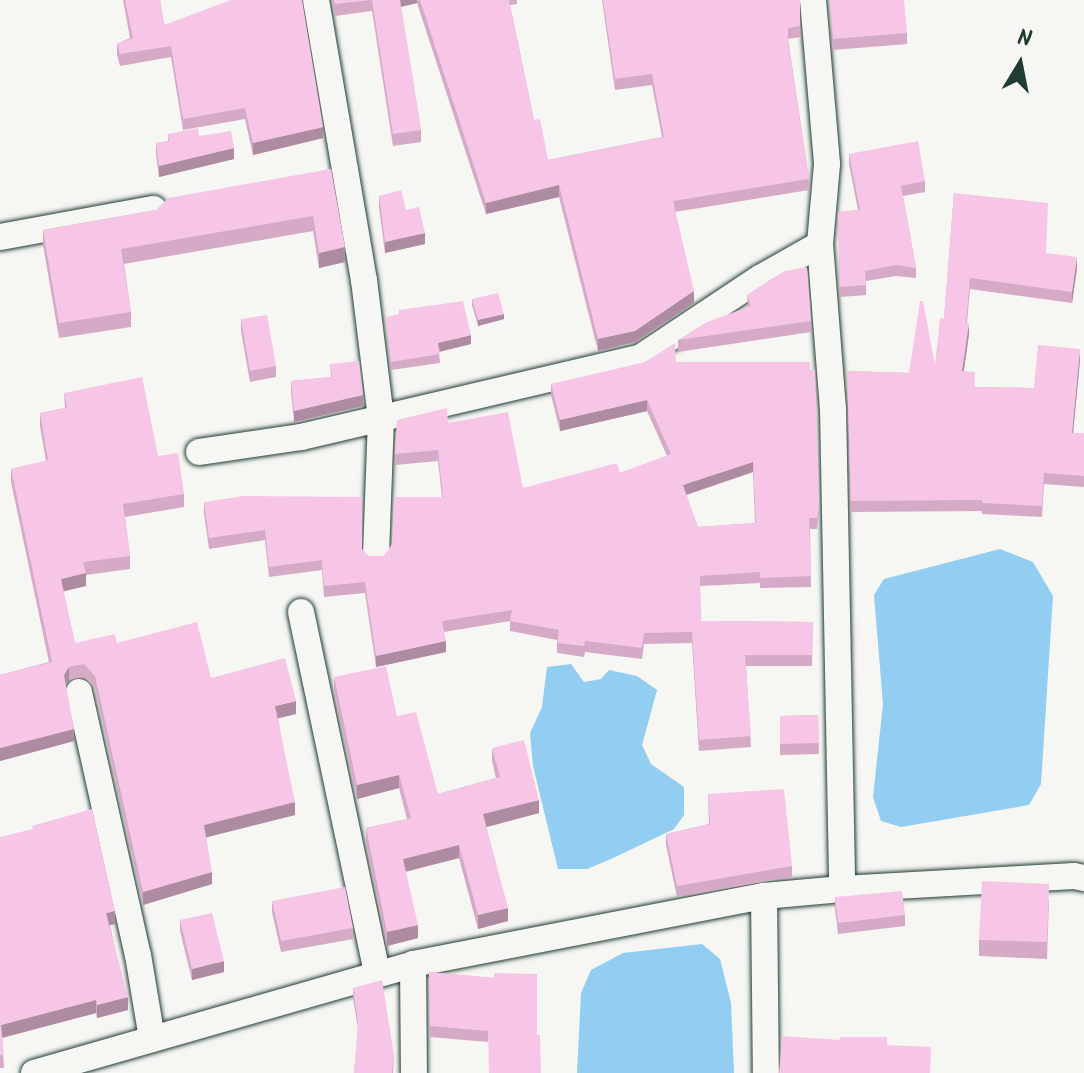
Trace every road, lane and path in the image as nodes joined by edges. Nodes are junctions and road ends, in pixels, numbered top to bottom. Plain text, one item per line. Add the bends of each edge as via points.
1 (316, 0) edge
2 (813, 0) edge
3 (153, 209) edge
4 (0, 237) edge
5 (820, 244) junction
6 (381, 418) junction
7 (199, 452) dead end
8 (376, 553) edge
9 (301, 612) dead end
10 (79, 692) dead end
11 (1084, 878) edge
12 (842, 889) junction
13 (764, 896) junction
14 (413, 964) junction
15 (377, 974) junction
16 (152, 1039) junction
17 (34, 1073) edge
18 (414, 1073) edge
19 (766, 1073) edge

1 - 6 street via 364,280
2 - 5 street via 827,164
3 - 4 street
5 - 6 street via 641,357
5 - 12 street via 833,408
6 - 7 street
6 - 8 street
9 - 15 street
10 - 16 street
11 - 12 street
12 - 13 street
13 - 14 street
13 - 19 street
14 - 15 street
14 - 18 street
15 - 16 street
16 - 17 street

